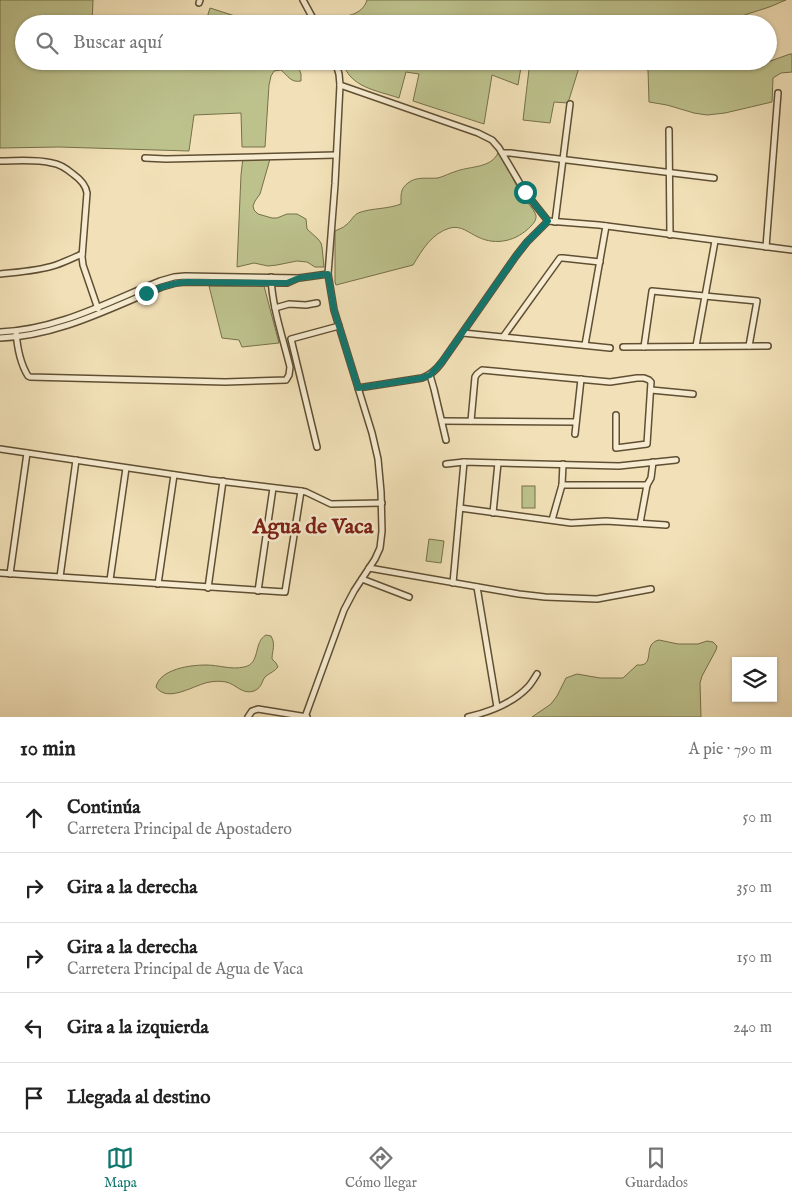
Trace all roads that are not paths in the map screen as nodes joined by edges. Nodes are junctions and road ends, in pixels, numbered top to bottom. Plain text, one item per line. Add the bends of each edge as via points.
1 (303, 0) edge
2 (311, 15) edge
3 (337, 70) edge
4 (340, 85) junction
5 (778, 93) dead end
6 (570, 104) dead end
7 (669, 130) dead end
8 (502, 153) junction
9 (336, 155) junction
10 (145, 158) dead end
11 (563, 160) junction
12 (0, 161) edge
13 (669, 172) junction
14 (714, 178) dead end
15 (548, 221) junction
16 (555, 222) junction
17 (606, 226) junction
18 (670, 235) junction
19 (715, 241) junction
20 (766, 247) junction
21 (792, 250) edge
22 (82, 254) junction
23 (600, 262) junction
24 (0, 274) edge
25 (328, 274) junction
26 (271, 280) junction
27 (705, 296) junction
28 (318, 303) dead end
29 (275, 308) junction
30 (98, 310) junction
31 (339, 326) junction
32 (0, 332) edge
33 (463, 333) junction
34 (16, 334) junction
35 (503, 337) junction
36 (0, 338) edge
37 (585, 345) junction
38 (696, 346) junction
39 (749, 346) junction
40 (768, 346) dead end
41 (644, 347) junction
42 (610, 348) dead end
43 (623, 348) dead end
44 (430, 375) junction
45 (581, 380) junction
46 (358, 388) junction
47 (651, 390) junction
48 (693, 394) dead end
49 (616, 415) dead end
50 (442, 421) junction
51 (470, 421) junction
52 (576, 422) junction
53 (575, 434) dead end
54 (446, 440) dead end
55 (317, 447) dead end
56 (0, 449) edge
57 (27, 453) junction
58 (76, 460) junction
59 (676, 460) dead end
60 (464, 462) junction
61 (652, 462) junction
62 (498, 463) junction
63 (446, 464) dead end
64 (563, 464) junction
65 (126, 468) junction
66 (174, 474) junction
67 (223, 481) junction
68 (647, 485) junction
69 (562, 486) junction
70 (273, 488) junction
71 (301, 491) junction
72 (382, 503) junction
73 (460, 508) junction
74 (494, 512) junction
75 (552, 520) junction
76 (640, 523) junction
77 (666, 524) dead end
78 (369, 568) junction
79 (0, 573) edge
80 (10, 574) junction
81 (60, 577) junction
82 (362, 579) junction
83 (110, 580) junction
84 (453, 583) junction
85 (158, 584) junction
86 (477, 587) junction
87 (208, 588) junction
88 (651, 589) dead end
89 (258, 591) junction
90 (409, 597) dead end
91 (537, 674) dead end
92 (497, 707) junction
93 (248, 717) edge
94 (306, 717) edge
95 (468, 717) edge

1 - 2 street
3 - 4 street
4 - 8 street via 478,133 492,140
4 - 9 street
5 - 20 street
6 - 11 street
7 - 13 street
8 - 11 street
8 - 15 street via 525,192
9 - 10 street
9 - 25 street
11 - 13 street
11 - 16 street
12 - 22 street via 52,163 78,177 87,193
13 - 14 street
13 - 18 street
15 - 16 street
15 - 33 street via 527,242
16 - 17 street
17 - 18 street
17 - 23 street
18 - 19 street
19 - 20 street
19 - 27 street
20 - 21 street
22 - 24 street via 56,265
22 - 30 street
23 - 35 street via 560,258
23 - 37 street
25 - 26 street via 287,283
25 - 31 street
26 - 29 street
26 - 30 street via 176,283
27 - 38 street
27 - 39 street via 757,301
27 - 41 street via 652,291
28 - 29 street
29 - 34 street via 290,367 288,378 283,381 30,377 25,372
30 - 34 street via 71,325 48,332 29,336
31 - 46 street
31 - 55 street via 292,339
32 - 34 street
33 - 35 street
33 - 44 street
34 - 36 street
35 - 37 street
37 - 42 street
38 - 39 street
38 - 41 street
39 - 40 street
41 - 43 street
44 - 46 street
44 - 50 street
45 - 47 street via 610,382 644,378 651,382
45 - 51 street via 482,370 474,382
45 - 52 street
46 - 72 street via 378,459
47 - 48 street
47 - 49 street via 647,444 616,448
50 - 51 street
50 - 54 street
51 - 52 street
52 - 53 street
56 - 57 street
57 - 58 street
57 - 80 street
58 - 65 street
58 - 81 street
59 - 61 street
60 - 62 street
60 - 63 street
60 - 73 street
61 - 64 street via 620,466
61 - 68 street
62 - 64 street
62 - 74 street
64 - 69 street
65 - 66 street
65 - 83 street
66 - 67 street
66 - 85 street
67 - 70 street
67 - 87 street
68 - 69 street
68 - 76 street
69 - 75 street
70 - 71 street
70 - 89 street
71 - 72 street via 331,504
71 - 89 street via 286,592
72 - 78 street via 381,541
73 - 74 street
73 - 84 street
74 - 75 street
75 - 76 street
76 - 77 street
78 - 82 street
78 - 84 street
79 - 80 street
80 - 81 street
81 - 83 street
82 - 90 street
82 - 94 street via 344,610
83 - 85 street
84 - 86 street
85 - 87 street
86 - 88 street via 577,599 597,599
86 - 92 street
87 - 89 street
91 - 92 street via 516,698
92 - 95 street
93 - 94 street via 258,709

